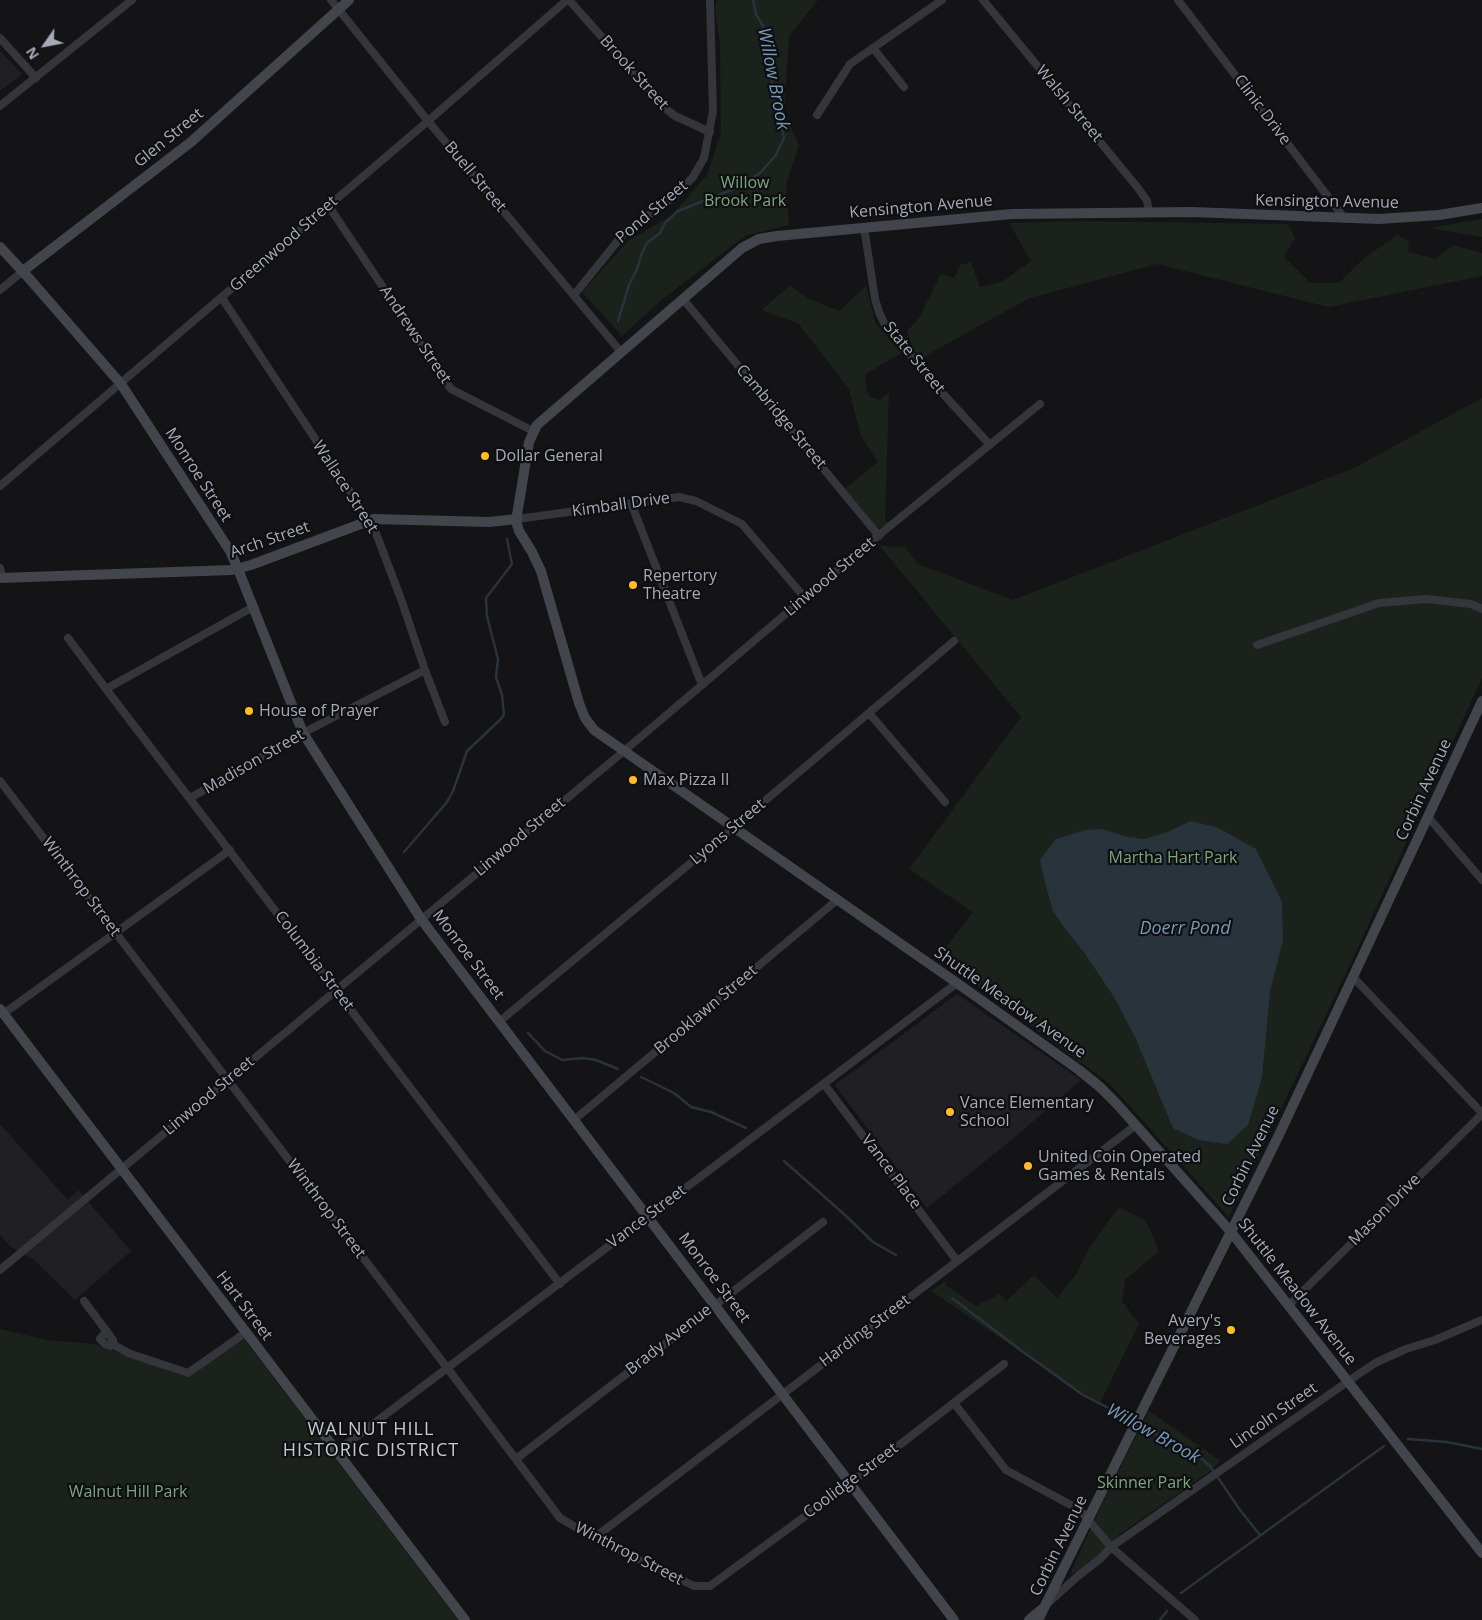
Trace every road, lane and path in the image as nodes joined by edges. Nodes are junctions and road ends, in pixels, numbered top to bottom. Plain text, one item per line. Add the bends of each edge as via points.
1 (132, 0) edge
2 (331, 0) edge
3 (349, 0) edge
4 (568, 0) edge
5 (710, 0) edge
6 (942, 0) edge
7 (983, 0) edge
8 (1178, 0) edge
9 (339, 9) junction
10 (0, 38) edge
11 (873, 48) junction
12 (36, 78) junction
13 (904, 87) dead end
14 (0, 106) edge
15 (817, 115) dead end
16 (428, 121) junction
17 (710, 132) junction
18 (328, 205) junction
19 (1477, 209) edge
20 (1149, 212) junction
21 (1345, 219) junction
22 (864, 227) junction
23 (0, 247) edge
24 (23, 271) junction
25 (0, 290) edge
26 (574, 295) junction
27 (222, 298) junction
28 (683, 298) junction
29 (621, 352) junction
30 (121, 384) junction
31 (1040, 404) dead end
32 (533, 431) junction
33 (990, 445) junction
34 (0, 486) edge
35 (631, 504) junction
36 (516, 519) junction
37 (369, 520) junction
38 (879, 536) junction
39 (238, 568) junction
40 (1, 575) edge
41 (805, 598) junction
42 (253, 607) junction
43 (1482, 609) edge
44 (68, 638) dead end
45 (954, 641) dead end
46 (1257, 645) dead end
47 (425, 670) junction
48 (702, 686) junction
49 (106, 690) junction
50 (1482, 701) edge
51 (869, 712) junction
52 (445, 722) dead end
53 (303, 733) junction
54 (624, 751) junction
55 (0, 782) edge
56 (190, 798) junction
57 (945, 802) dead end
58 (1428, 817) junction
59 (734, 826) junction
60 (230, 850) junction
61 (1482, 880) edge
62 (837, 900) junction
63 (422, 919) junction
64 (115, 933) junction
65 (1353, 977) junction
66 (957, 983) junction
67 (336, 990) junction
68 (2, 1011) edge
69 (500, 1021) junction
70 (228, 1080) junction
71 (824, 1084) junction
72 (1482, 1114) edge
73 (574, 1120) junction
74 (1136, 1125) junction
75 (120, 1169) junction
76 (648, 1216) junction
77 (823, 1222) dead end
78 (1231, 1232) junction
79 (958, 1261) junction
80 (0, 1270) edge
81 (560, 1284) junction
82 (84, 1301) dead end
83 (715, 1304) junction
84 (1289, 1305) junction
85 (1482, 1320) edge
86 (245, 1333) junction
87 (1004, 1364) dead end
88 (448, 1369) junction
89 (1348, 1382) junction
90 (782, 1394) junction
91 (954, 1403) junction
92 (336, 1452) junction
93 (516, 1459) junction
94 (849, 1484) junction
95 (1089, 1519) junction
96 (594, 1538) junction
97 (1111, 1547) junction
98 (1482, 1553) edge
99 (694, 1586) joint
100 (1046, 1605) junction
101 (465, 1620) edge
102 (954, 1620) edge
103 (1029, 1620) edge
104 (1038, 1620) edge
105 (1195, 1620) edge

1 - 12 street
2 - 9 street, Buell Street
3 - 9 street, Glen Street
4 - 16 street, Greenwood Street
4 - 17 street, Brook Street via 666,109
5 - 17 street, Pond Street via 713,111
6 - 11 street
7 - 20 street, Walsh Street via 1138,188 1147,201
8 - 21 street, Clinic Drive
9 - 16 street, Buell Street
9 - 24 street, Glen Street via 191,142
10 - 12 street
11 - 13 street
11 - 15 street via 850,64
12 - 14 street
16 - 18 street, Greenwood Street
16 - 26 street, Buell Street
17 - 26 street, Pond Street via 704,158 685,186 625,232
18 - 27 street, Greenwood Street
18 - 32 street, Andrews Street via 451,389
19 - 21 street, Kensington Avenue via 1412,218
20 - 21 street, Kensington Avenue
20 - 22 street, Kensington Avenue via 1012,214
22 - 28 street, Kensington Avenue via 756,240
22 - 33 street, State Street via 875,299 885,325
23 - 24 street, Monroe Street
24 - 25 street, Glen Street
24 - 30 street, Monroe Street
26 - 29 street, Buell Street
27 - 30 street, Greenwood Street
27 - 37 street, Wallace Street
28 - 29 street, Kensington Avenue
28 - 38 street, Cambridge Street
29 - 32 street, Kensington Avenue
30 - 34 street, Greenwood Street
30 - 39 street, Monroe Street
31 - 33 street, Linwood Street
32 - 36 street, Kensington Avenue
33 - 38 street, Linwood Street
35 - 36 street, Kimball Drive
35 - 41 street, Kimball Drive via 679,497 696,501 742,524
35 - 48 street
36 - 37 street, Arch Street via 493,522
36 - 54 street, Shuttle Meadow Avenue via 542,576 585,718 594,730
37 - 39 street, Arch Street
37 - 47 street, Wallace Street
38 - 41 street, Linwood Street
39 - 40 street, Arch Street
39 - 42 street, Monroe Street
41 - 48 street, Linwood Street
42 - 49 street
42 - 53 street, Monroe Street
43 - 46 street via 1471,604 1426,599 1379,603
44 - 49 street, Columbia Street
45 - 51 street, Lyons Street
47 - 52 street, Wallace Street
47 - 53 street, Madison Street
48 - 54 street, Linwood Street
49 - 56 street, Columbia Street
50 - 58 street, Corbin Avenue
51 - 57 street
51 - 59 street, Lyons Street
53 - 56 street, Madison Street
53 - 63 street, Monroe Street
54 - 59 street, Shuttle Meadow Avenue
54 - 63 street, Linwood Street
55 - 64 street, Winthrop Street
56 - 60 street, Columbia Street
58 - 61 street
58 - 65 street, Corbin Avenue
59 - 62 street, Shuttle Meadow Avenue
59 - 69 street, Lyons Street
60 - 64 street
60 - 67 street, Columbia Street
62 - 66 street, Shuttle Meadow Avenue
62 - 73 street, Brooklawn Street
63 - 67 street, Linwood Street
63 - 69 street, Monroe Street
64 - 68 street
64 - 70 street, Winthrop Street
65 - 72 street
65 - 78 street, Corbin Avenue
66 - 71 street, Vance Street
66 - 74 street, Shuttle Meadow Avenue via 1079,1070 1116,1102
67 - 70 street, Linwood Street
67 - 81 street, Columbia Street
68 - 75 street, Hart Street
69 - 73 street, Monroe Street
70 - 75 street, Linwood Street
70 - 88 street, Winthrop Street
71 - 76 street, Vance Street
71 - 79 street, Vance Place
72 - 84 street, Mason Drive
73 - 76 street, Monroe Street
74 - 78 street, Shuttle Meadow Avenue
74 - 79 street, Harding Street
75 - 80 street, Linwood Street
75 - 86 street, Hart Street
76 - 81 street, Vance Street
76 - 83 street, Monroe Street
77 - 83 street, Brady Avenue
78 - 84 street, Shuttle Meadow Avenue
78 - 95 street, Corbin Avenue
79 - 90 street, Harding Street
81 - 88 street, Vance Street
82 - 86 street via 114,1345 128,1353 189,1373
83 - 90 street, Monroe Street
83 - 93 street, Brady Avenue
84 - 89 street, Shuttle Meadow Avenue
85 - 89 street, Lincoln Street via 1377,1362
86 - 92 street, Hart Street
87 - 91 street, Coolidge Street
88 - 92 street, Vance Street
88 - 93 street, Winthrop Street
89 - 97 street, Lincoln Street
89 - 98 street, Shuttle Meadow Avenue
90 - 94 street, Monroe Street
90 - 96 street, Harding Street
91 - 94 street, Coolidge Street
91 - 95 street via 1006,1470 1074,1506
92 - 101 street, Hart Street
93 - 96 street, Winthrop Street via 560,1518
94 - 99 street, Coolidge Street via 710,1586
94 - 102 street, Monroe Street
95 - 97 street
95 - 100 street, Corbin Avenue
96 - 99 street, Winthrop Street
97 - 100 street, Lincoln Street
97 - 105 street
100 - 103 street, Lincoln Street
100 - 104 street, Corbin Avenue

